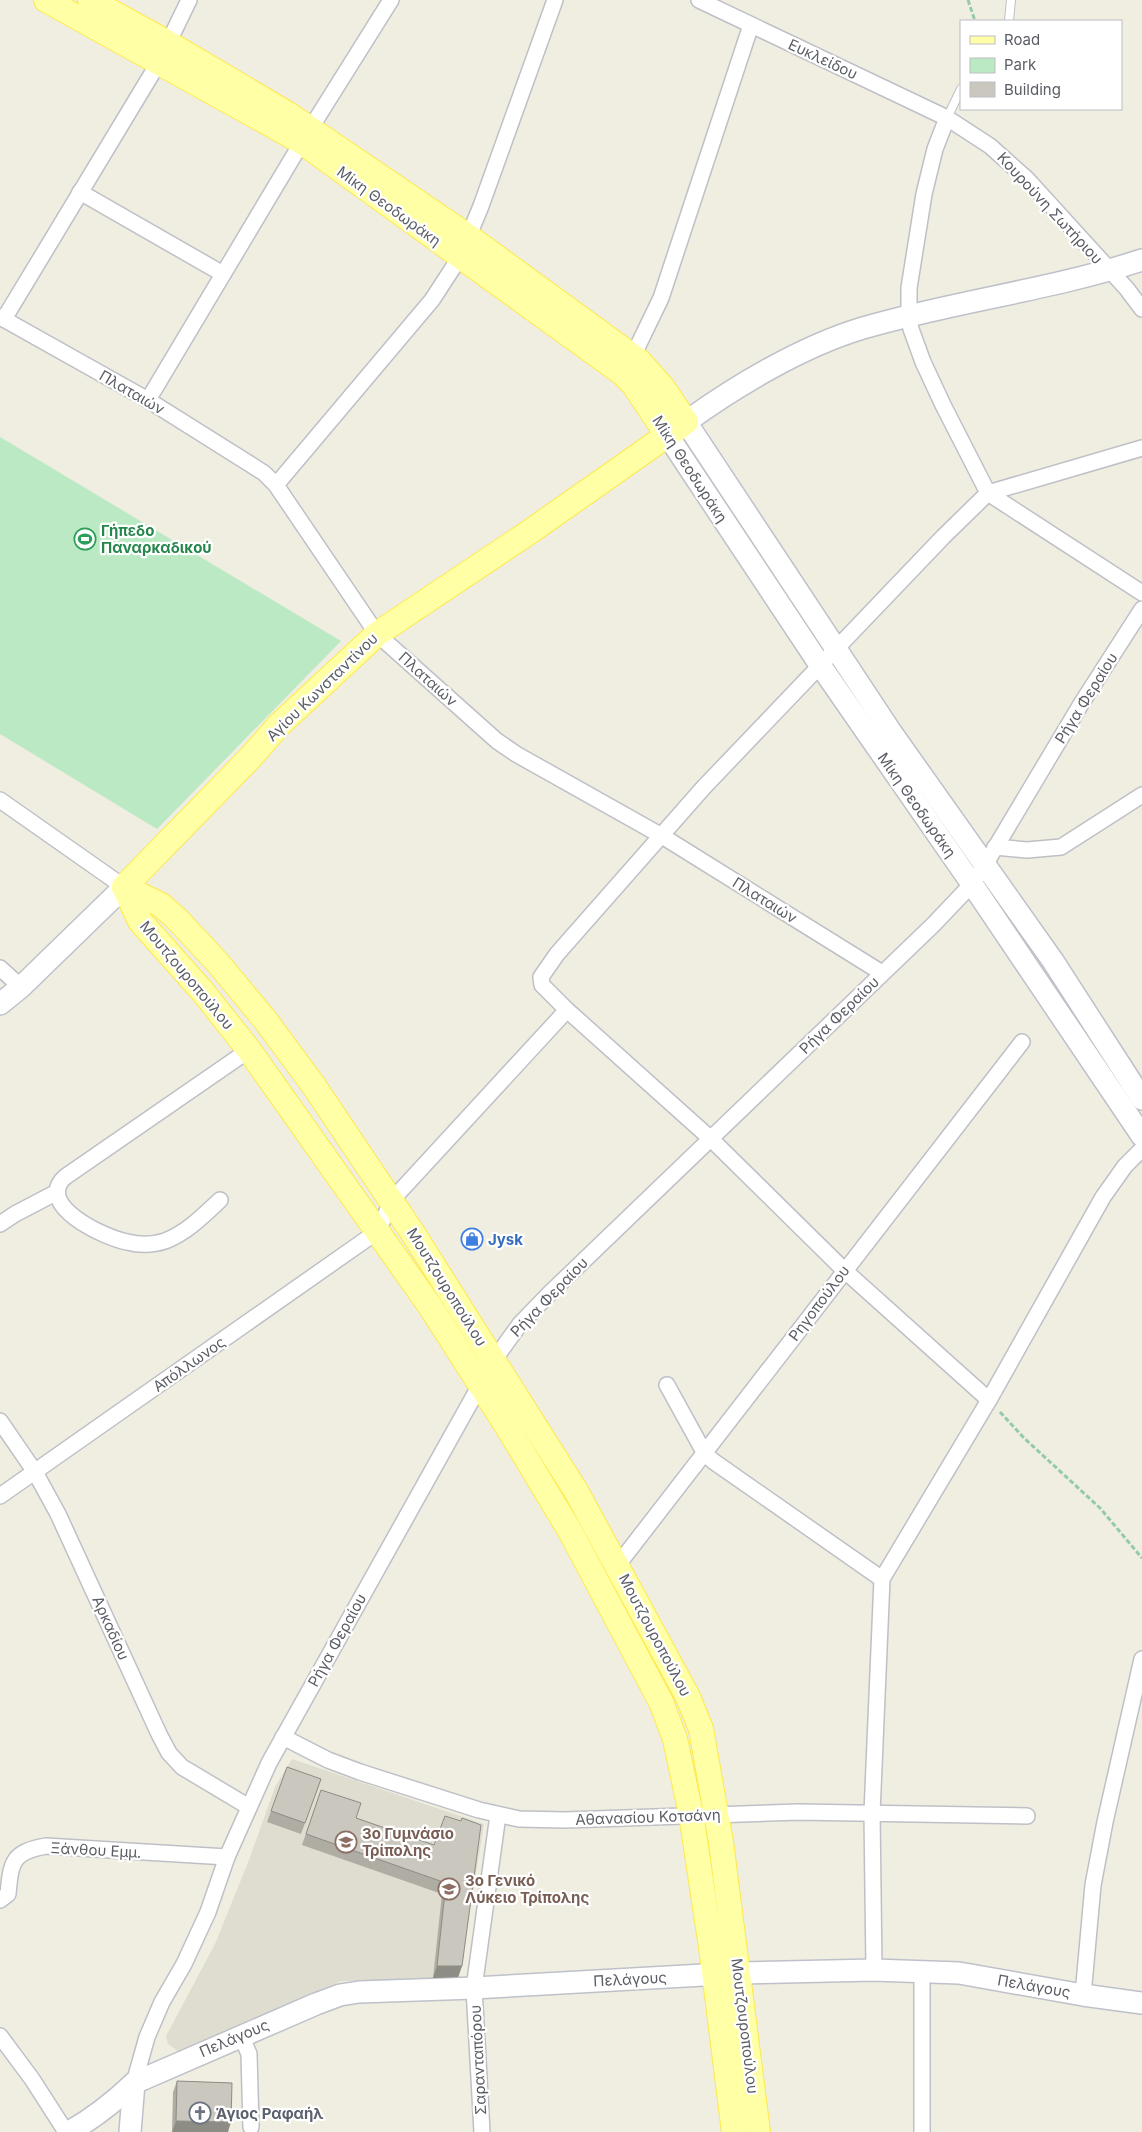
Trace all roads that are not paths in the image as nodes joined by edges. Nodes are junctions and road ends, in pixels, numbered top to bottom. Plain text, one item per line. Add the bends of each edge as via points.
1 (46, 0) edge
2 (90, 0) edge
3 (189, 0) edge
4 (391, 0) edge
5 (555, 0) edge
6 (699, 0) edge
7 (1011, 0) edge
8 (1009, 20) edge
9 (751, 25) junction
10 (164, 53) junction
11 (960, 91) edge
12 (947, 118) junction
13 (307, 136) junction
14 (80, 192) junction
15 (464, 247) junction
16 (1142, 260) edge
17 (1109, 271) junction
18 (223, 274) junction
19 (1142, 309) edge
20 (909, 316) junction
21 (2, 318) edge
22 (633, 356) junction
23 (148, 400) junction
24 (686, 422) junction
25 (668, 436) junction
26 (1142, 448) edge
27 (276, 484) junction
28 (988, 493) junction
29 (1142, 593) edge
30 (1142, 609) edge
31 (376, 634) junction
32 (836, 649) junction
33 (820, 665) junction
34 (1142, 795) edge
35 (0, 800) edge
36 (662, 836) junction
37 (990, 856) junction
38 (972, 884) junction
39 (124, 887) junction
40 (0, 968) edge
41 (882, 973) junction
42 (21, 987) junction
43 (0, 1004) edge
44 (567, 1010) junction
45 (1022, 1042) dead end
46 (249, 1050) junction
47 (1142, 1099) edge
48 (1142, 1136) edge
49 (711, 1139) junction
50 (1142, 1149) edge
51 (57, 1192) junction
52 (220, 1200) dead end
53 (392, 1200) junction
54 (0, 1224) edge
55 (378, 1231) junction
56 (844, 1270) junction
57 (494, 1360) junction
58 (481, 1385) junction
59 (667, 1385) dead end
60 (989, 1400) junction
61 (0, 1421) edge
62 (705, 1454) junction
63 (35, 1472) junction
64 (0, 1496) edge
65 (617, 1566) junction
66 (882, 1579) junction
67 (1142, 1659) edge
68 (283, 1737) junction
69 (249, 1807) junction
70 (872, 1813) junction
71 (691, 1814) junction
72 (716, 1814) junction
73 (498, 1815) junction
74 (1027, 1816) dead end
75 (227, 1857) junction
76 (0, 1900) edge
77 (874, 1970) junction
78 (922, 1971) junction
79 (739, 1973) junction
80 (714, 1974) junction
81 (474, 1988) junction
82 (1083, 1995) junction
83 (1142, 2003) edge
84 (241, 2035) junction
85 (0, 2036) edge
86 (134, 2082) junction
87 (251, 2127) dead end
88 (68, 2132) edge
89 (130, 2132) edge
90 (482, 2132) edge
91 (734, 2132) edge
92 (758, 2132) edge
93 (922, 2132) edge

1 - 10 main road, Μίκη Θεοδωράκη
2 - 10 main road, Μίκη Θεοδωράκη
3 - 10 street
4 - 13 street
5 - 15 street
6 - 9 street, Ευκλείδου
7 - 8 lane
9 - 12 street, Ευκλείδου
9 - 22 street via 661,298
10 - 13 main road, Μίκη Θεοδωράκη
10 - 14 street
11 - 12 lane
12 - 17 street, Κουρούνη Σωτήριου via 1006,159
12 - 20 street via 924,194 909,288
13 - 15 main road, Μίκη Θεοδωράκη
13 - 18 street
14 - 18 street
14 - 21 street
15 - 22 main road, Μίκη Θεοδωράκη
15 - 25 main road, Μίκη Θεοδωράκη via 622,373 634,385
15 - 27 street via 432,300
16 - 17 street
17 - 19 street, Κουρούνη Σωτήριου
17 - 20 street
18 - 23 street
20 - 24 street via 823,344 765,372
20 - 28 street via 923,362
21 - 23 street, Πλαταιών
22 - 24 main road, Μίκη Θεοδωράκη via 652,374
23 - 27 street, Πλαταιών via 247,460
24 - 25 main road, Αγίου Κωνσταντίνου
24 - 32 street, Μίκη Θεοδωράκη
25 - 31 main road, Αγίου Κωνσταντίνου
25 - 33 street, Μίκη Θεοδωράκη
26 - 28 street
27 - 31 street, Πλαταιών
28 - 29 street
28 - 32 street
30 - 37 street, Ρήγα Φεραίου
31 - 36 street, Πλαταιών via 497,741
31 - 39 main road, Αγίου Κωνσταντίνου via 279,724
32 - 33 street
32 - 37 street, Μίκη Θεοδωράκη via 891,732
33 - 36 street
33 - 38 street, Μίκη Θεοδωράκη
34 - 37 street via 1061,848
35 - 39 street
36 - 41 street, Πλαταιών
36 - 44 street via 541,976 542,985
37 - 38 street, Ρήγα Φεραίου
37 - 47 street, Μίκη Θεοδωράκη
38 - 41 street, Ρήγα Φεραίου
38 - 48 street, Μίκη Θεοδωράκη
39 - 42 street, Αγίου Κωνσταντίνου
39 - 46 main road, Μουτζουροπούλου via 140,921
39 - 53 main road, Μουτζουροπούλου via 161,905 218,963 308,1078
40 - 42 street
41 - 49 street, Ρήγα Φεραίου
42 - 43 street, Αγίου Κωνσταντίνου
44 - 49 street
44 - 53 street
45 - 56 street, Ρηγοπούλου
46 - 51 street via 65,1177 60,1181
46 - 55 main road, Μουτζουροπούλου
49 - 56 street
49 - 57 street, Ρήγα Φεραίου via 542,1301 520,1324
50 - 60 street via 1103,1197
51 - 52 street via 63,1207 83,1224 125,1242 144,1244 164,1242 180,1234
51 - 54 street
53 - 55 street
53 - 57 main road, Μουτζουροπούλου
55 - 58 main road, Μουτζουροπούλου
55 - 63 street, Απόλλωνος
56 - 60 street
56 - 62 street, Ρηγοπούλου
57 - 58 street, Ρήγα Φεραίου
57 - 65 main road, Μουτζουροπούλου via 576,1491
58 - 68 street, Ρήγα Φεραίου
58 - 71 main road, Μουτζουροπούλου via 570,1531 661,1702 675,1739
59 - 62 street
60 - 66 street
61 - 63 street, Αρκαδίου
62 - 65 street, Ρηγοπούλου
62 - 66 street
63 - 64 street, Απόλλωνος
63 - 69 street, Αρκαδίου via 58,1514 169,1753 182,1767
65 - 72 main road, Μουτζουροπούλου via 699,1721
66 - 70 street
67 - 82 street via 1093,1884
68 - 69 street, Ρήγα Φεραίου
68 - 73 street, Αθανασίου Κοτσάνη via 360,1772
69 - 75 street, Ρήγα Φεραίου
70 - 72 street, Αθανασίου Κοτσάνη
70 - 74 street, Αθανασίου Κοτσάνη
70 - 77 street
71 - 72 street, Αθανασίου Κοτσάνη
71 - 73 street, Αθανασίου Κοτσάνη via 535,1820
71 - 80 main road, Μουτζουροπούλου
72 - 79 main road, Μουτζουροπούλου
73 - 81 street, Σαρανταπόρου
75 - 76 street, Ξάνθου Εμμ. via 46,1846 29,1849 15,1860 10,1871 8,1894
75 - 86 street, Ρήγα Φεραίου via 208,1912 147,2036
77 - 78 street, Πελάγους
77 - 79 street, Πελάγους
78 - 82 street, Πελάγους via 982,1977
78 - 93 street
79 - 80 street, Πελάγους
79 - 92 main road, Μουτζουροπούλου
80 - 81 street, Πελάγους
80 - 91 main road, Μουτζουροπούλου
81 - 84 street, Πελάγους via 340,1995
81 - 90 street, Σαρανταπόρου
82 - 83 street, Πελάγους
84 - 86 street, Πελάγους
84 - 87 street via 249,2054
85 - 88 street
86 - 88 street, Ρήγα Φεραίου via 111,2105
86 - 89 street

